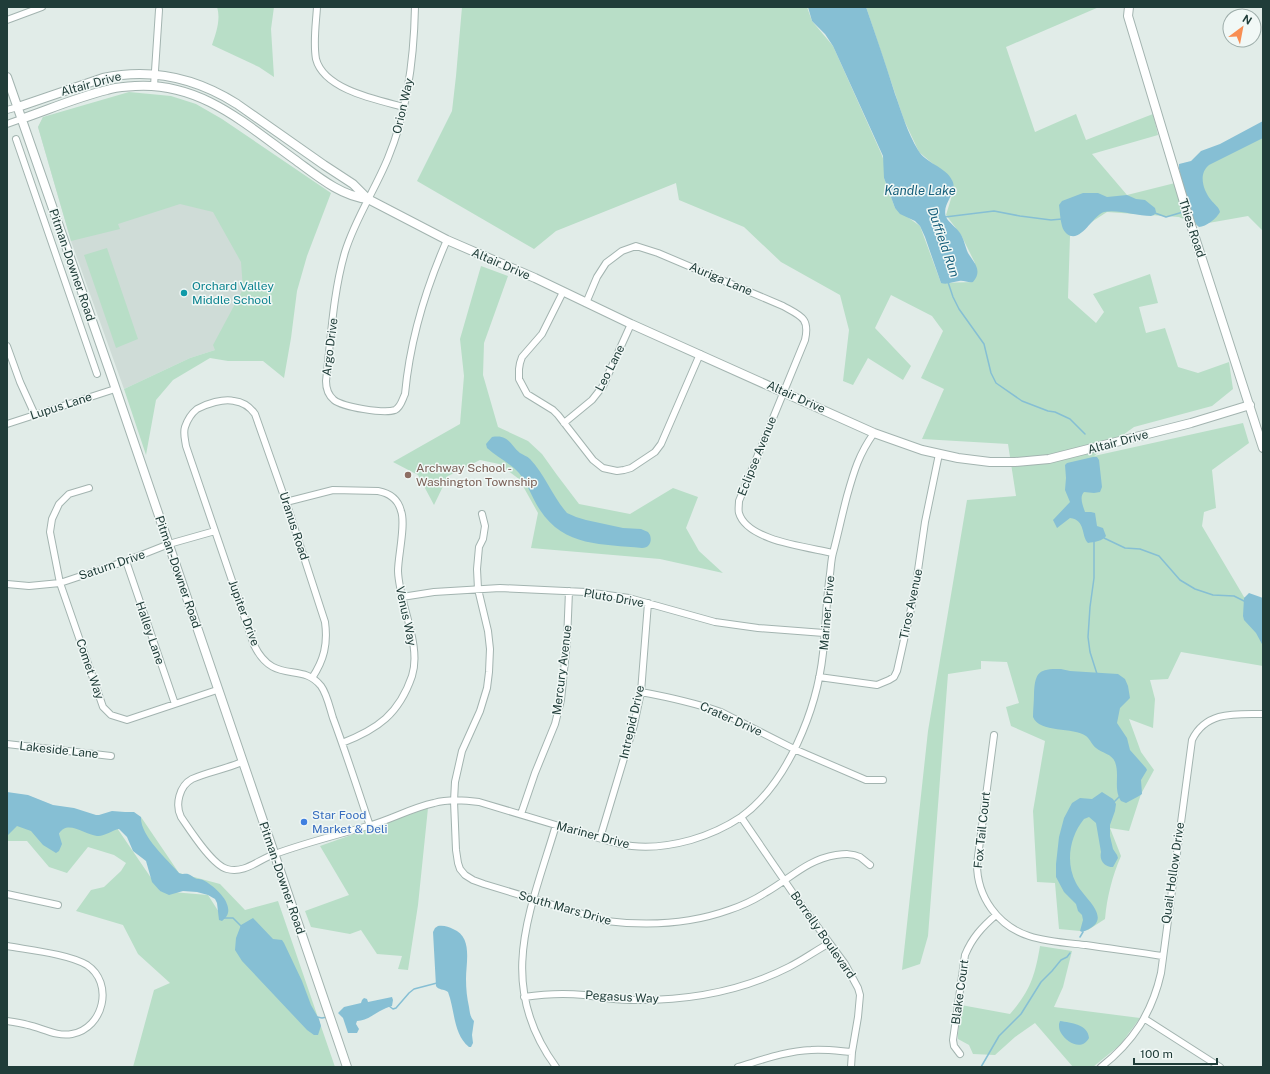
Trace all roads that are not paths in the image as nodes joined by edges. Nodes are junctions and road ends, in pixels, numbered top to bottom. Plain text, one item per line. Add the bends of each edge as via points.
1 (42, 7) edge
2 (318, 7) edge
3 (415, 7) edge
4 (1129, 7) edge
5 (159, 10) dead end
6 (7, 20) edge
7 (155, 74) junction
8 (7, 77) edge
9 (154, 86) junction
10 (56, 94) junction
11 (60, 106) junction
12 (18, 107) junction
13 (404, 107) junction
14 (7, 110) edge
15 (21, 120) junction
16 (7, 124) edge
17 (16, 139) dead end
18 (368, 199) junction
19 (447, 240) junction
20 (66, 249) junction
21 (55, 254) junction
22 (563, 292) junction
23 (586, 303) junction
24 (631, 324) junction
25 (7, 346) edge
26 (700, 354) junction
27 (96, 374) dead end
28 (115, 389) junction
29 (784, 391) junction
30 (218, 402) joint
31 (1250, 405) junction
32 (35, 415) junction
33 (564, 423) junction
34 (7, 424) edge
35 (874, 433) junction
36 (1263, 448) edge
37 (939, 454) junction
38 (89, 488) dead end
39 (286, 502) junction
40 (482, 514) dead end
41 (215, 532) junction
42 (169, 544) junction
43 (833, 553) junction
44 (126, 561) junction
45 (60, 583) junction
46 (7, 584) edge
47 (478, 589) junction
48 (569, 591) junction
49 (402, 597) junction
50 (648, 604) junction
51 (824, 633) junction
52 (819, 676) junction
53 (312, 678) junction
54 (217, 690) junction
55 (641, 692) junction
56 (175, 704) junction
57 (1263, 714) edge
58 (994, 735) dead end
59 (342, 743) junction
60 (7, 744) edge
61 (794, 748) junction
62 (111, 756) dead end
63 (242, 762) junction
64 (883, 780) dead end
65 (454, 801) junction
66 (521, 814) junction
67 (741, 817) junction
68 (556, 825) junction
69 (370, 826) junction
70 (600, 838) junction
71 (274, 854) junction
72 (870, 865) dead end
73 (785, 880) junction
74 (7, 894) edge
75 (534, 899) junction
76 (58, 905) dead end
77 (996, 915) junction
78 (828, 944) junction
79 (7, 946) edge
80 (1162, 956) junction
81 (524, 997) junction
82 (1145, 1019) junction
83 (7, 1021) edge
84 (852, 1052) junction
85 (960, 1054) dead end
86 (347, 1067) edge
87 (556, 1067) edge
88 (738, 1067) edge
89 (851, 1067) edge
90 (1101, 1067) edge
91 (1220, 1067) edge

1 - 6 street
2 - 13 street via 316,58 324,73 341,86 356,93
3 - 13 street, Orion Way via 410,76
4 - 31 street, Thies Road via 1128,16 1141,62
5 - 7 street
7 - 9 street
7 - 10 street, Altair Drive via 103,78
7 - 18 street, Altair Drive via 189,81 226,97 353,184
8 - 12 street, Pitman-Downer Road
9 - 11 street, Altair Drive via 108,89
9 - 18 street, Altair Drive via 186,92 219,106 322,179 349,195
10 - 11 street
10 - 12 street, Altair Drive
11 - 15 street, Altair Drive
12 - 14 street
12 - 15 street, Pitman-Downer Road
13 - 18 street, Orion Way via 389,157
15 - 16 street
15 - 20 street, Pitman-Downer Road
17 - 21 street
18 - 19 street, Altair Drive
18 - 19 street, Argo Drive via 346,248 336,292 326,381 329,395 339,403 351,407 388,411 399,406 405,394 422,304
19 - 22 street, Altair Drive
20 - 21 street
20 - 28 street, Pitman-Downer Road
21 - 27 street
22 - 23 street, Altair Drive
22 - 33 street via 542,334 522,357 519,374 527,394 553,410
23 - 24 street, Altair Drive
23 - 29 street, Auriga Lane via 606,263 622,251 636,246 658,252 783,306 802,317 807,328 805,340
24 - 26 street, Altair Drive
24 - 33 street, Leo Lane via 603,386 592,400
25 - 32 street
26 - 29 street, Altair Drive
26 - 33 street via 661,444 655,452 631,468 617,471 603,468
28 - 32 street, Lupus Lane
28 - 42 street, Pitman-Downer Road
29 - 35 street, Altair Drive
29 - 43 street, Eclipse Avenue via 739,501 739,513 749,528 758,534
30 - 39 street, Uranus Road via 235,401 249,407 255,414
30 - 41 street, Jupiter Drive via 194,412 185,426 184,434
31 - 36 street, Thies Road
31 - 37 street, Altair Drive via 1191,423 1049,459 990,462
32 - 34 street, Lupus Lane
35 - 37 street, Altair Drive via 906,446
35 - 43 street, Mariner Drive via 856,463
37 - 52 street, Tiros Avenue via 925,522 917,579 894,677 877,685
38 - 45 street, Comet Way via 69,494 59,504 52,519 50,532
39 - 49 street, Venus Way via 327,491 346,490 378,491 394,498 403,515 398,572
39 - 53 street, Uranus Road via 325,622 325,653
40 - 47 street, South Mars Drive via 485,526 478,558
41 - 42 street, Saturn Drive
41 - 53 street, Jupiter Drive via 259,655 278,670
42 - 44 street, Saturn Drive
42 - 54 street, Pitman-Downer Road
43 - 51 street, Mariner Drive
44 - 45 street, Saturn Drive
44 - 56 street, Halley Lane
45 - 46 street, Saturn Drive via 29,586
45 - 56 street, Comet Way via 99,698 107,711 117,718 127,720
47 - 48 street, Pluto Drive
47 - 49 street, Pluto Drive
47 - 65 street, South Mars Drive via 488,631 489,672 480,711 462,751 455,782
48 - 50 street, Pluto Drive via 617,596
48 - 66 street, Mercury Avenue via 561,700 555,724
49 - 59 street, Venus Way via 413,644 412,675 408,685 395,710 387,718 363,735
50 - 51 street, Pluto Drive via 714,622
50 - 55 street, Intrepid Drive
51 - 52 street, Mariner Drive
52 - 61 street, Mariner Drive via 807,719
53 - 59 street via 324,692
54 - 56 street, Comet Way
54 - 63 street, Pitman-Downer Road
55 - 61 street, Crater Drive via 691,702 715,710
55 - 70 street, Intrepid Drive via 634,725
57 - 80 street, Quail Hollow Drive via 1216,717 1204,723 1192,740
58 - 77 street, Fox Tail Court via 977,864 982,892
59 - 69 street
60 - 62 street, Lakeside Lane
61 - 64 street, Crater Drive via 866,780
61 - 67 street, Mariner Drive via 776,781
63 - 71 street, Pitman-Downer Road
63 - 71 street, Mariner Drive via 188,782 181,793 178,812 208,853 227,869 245,868
65 - 66 street, Mariner Drive via 479,802
65 - 69 street, Mariner Drive via 429,804
65 - 75 street, South Mars Drive via 456,850 460,869 473,880
66 - 68 street, Mariner Drive
67 - 70 street, Mariner Drive via 704,836 667,845 633,846
67 - 73 street, Borrelly Boulevard
68 - 70 street, Mariner Drive
68 - 75 street
69 - 71 street, Mariner Drive
71 - 86 street, Pitman-Downer Road
72 - 73 street, South Mars Drive via 860,857 848,854 829,856 811,862
73 - 75 street, South Mars Drive via 765,893 729,910 671,923 638,924 606,921
73 - 78 street, Borrelly Boulevard
74 - 76 street
75 - 81 street via 521,956
77 - 80 street, Fox Tail Court via 1017,931 1037,938
77 - 85 street, Blake Court via 977,933 967,949 964,960 953,1040
78 - 81 street, Pegasus Way via 789,967 748,984 710,994 659,1000 566,994
78 - 84 street, Borrelly Boulevard via 845,964 860,995
79 - 83 street via 66,958 86,965 100,981 103,998 93,1022 84,1030 73,1034 59,1034
80 - 82 street, Quail Hollow Drive via 1155,996
81 - 87 street via 537,1036
82 - 90 street, Quail Hollow Drive via 1127,1043
82 - 91 street
84 - 88 street via 794,1052
84 - 89 street, Borrelly Boulevard

